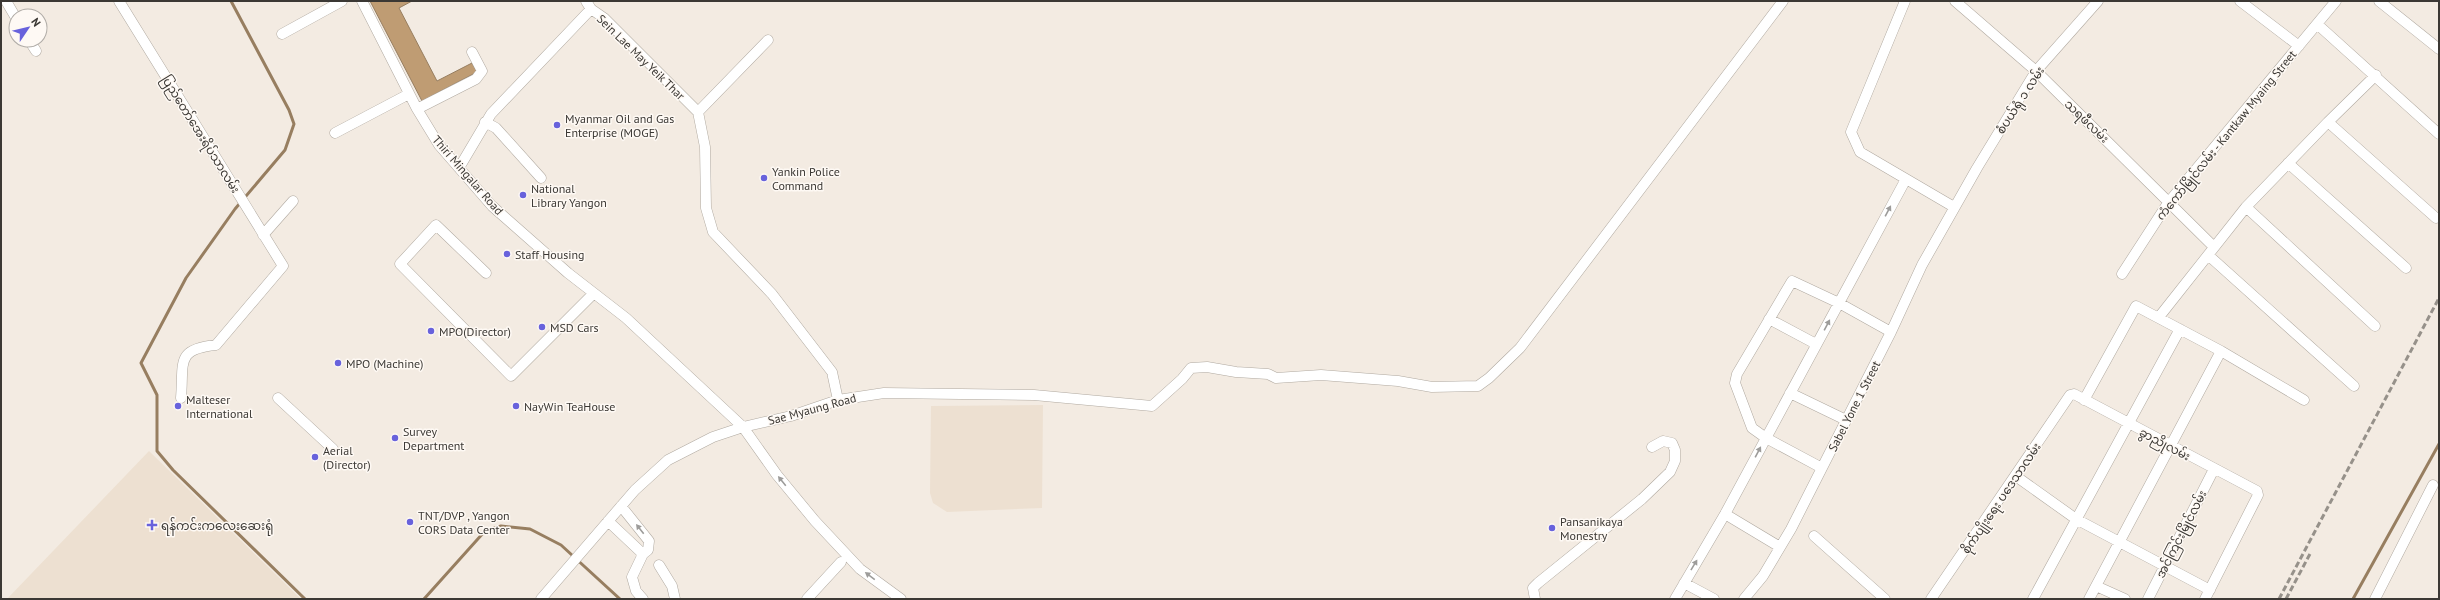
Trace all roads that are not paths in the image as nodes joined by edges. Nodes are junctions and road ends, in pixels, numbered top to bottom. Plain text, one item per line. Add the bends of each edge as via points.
1 (119, 1) edge
2 (342, 1) edge
3 (362, 1) edge
4 (1783, 1) edge
5 (1905, 1) edge
6 (1955, 1) edge
7 (2098, 1) edge
8 (2240, 1) edge
9 (2336, 1) edge
10 (2379, 1) edge
11 (588, 5) edge
12 (2318, 24) junction
13 (282, 34) dead end
14 (768, 40) dead end
15 (2299, 46) junction
16 (34, 48) edge
17 (2439, 49) edge
18 (36, 51) dead end
19 (472, 52) dead end
20 (2036, 71) junction
21 (2376, 75) junction
22 (409, 94) junction
23 (416, 109) junction
24 (698, 112) junction
25 (485, 122) junction
26 (2328, 122) junction
27 (335, 133) dead end
28 (2439, 134) edge
29 (2288, 163) junction
30 (459, 168) junction
31 (541, 178) dead end
32 (1906, 179) junction
33 (293, 201) dead end
34 (2168, 203) junction
35 (1954, 207) junction
36 (2246, 207) junction
37 (2436, 218) dead end
38 (263, 235) junction
39 (2211, 251) junction
40 (2406, 268) dead end
41 (486, 273) dead end
42 (2122, 274) dead end
43 (594, 293) junction
44 (1839, 302) junction
45 (2159, 317) junction
46 (1769, 319) junction
47 (2375, 326) dead end
48 (2180, 328) junction
49 (1891, 332) junction
50 (1816, 344) junction
51 (2221, 351) junction
52 (2354, 386) dead end
53 (1790, 393) junction
54 (2070, 396) joint
55 (181, 398) dead end
56 (278, 398) dead end
57 (838, 400) junction
58 (2084, 400) junction
59 (2304, 400) dead end
60 (1846, 420) junction
61 (2127, 424) junction
62 (743, 426) junction
63 (1766, 438) junction
64 (2169, 446) junction
65 (1652, 447) dead end
66 (333, 449) dead end
67 (1822, 468) junction
68 (2214, 469) junction
69 (2016, 477) junction
70 (2433, 485) dead end
71 (621, 506) junction
72 (1725, 514) junction
73 (2076, 519) junction
74 (608, 521) junction
75 (1814, 536) dead end
76 (2119, 542) junction
77 (1780, 547) junction
78 (643, 554) junction
79 (841, 562) dead end
80 (659, 564) dead end
81 (2166, 567) junction
82 (1684, 583) junction
83 (2096, 586) junction
84 (2207, 595) edge
85 (541, 599) edge
86 (643, 599) edge
87 (675, 599) edge
88 (808, 599) edge
89 (901, 599) edge
90 (1535, 599) edge
91 (1675, 599) edge
92 (1714, 599) edge
93 (1744, 599) edge
94 (1885, 599) edge
95 (1931, 599) edge
96 (2033, 599) edge
97 (2089, 599) edge
98 (2125, 599) edge
99 (2148, 599) edge
100 (2374, 599) edge

1 - 38 street, ပြည်တော်အေးရိပ်သာလမ်း
2 - 13 street
3 - 22 street, Thiri Mingalar Road
4 - 57 street, Sae Myaung Road via 1520,348 1478,386 1432,387 1398,381 1321,375 1276,378 1268,374 1207,367 1191,368 1152,406 1034,395 933,393 884,393
5 - 32 street via 1851,132 1860,152
6 - 20 street, သရဖီလမ်း
7 - 20 street, စံပယ်ရုံ ၁ လမ်း
8 - 15 street
9 - 12 street, ကံကော်မြိုင်လမ်း - Kantkaw Myaing Street
10 - 17 street
11 - 24 street, Sein Lae May Yeik Thar
11 - 25 street
12 - 15 street, ကံကော်မြိုင်လမ်း - Kantkaw Myaing Street
12 - 21 street
14 - 24 street
15 - 34 street, ကံကော်မြိုင်လမ်း - Kantkaw Myaing Street
16 - 18 street
19 - 23 street via 482,71 476,78
20 - 34 street, သရဖီလမ်း
20 - 35 street, စံပယ်ရုံ ၁ လမ်း
21 - 26 street
21 - 28 street
22 - 23 street, Thiri Mingalar Road
22 - 27 street
23 - 30 street, Thiri Mingalar Road via 439,145
24 - 57 street via 705,147 706,208 713,232 772,294 832,372
25 - 30 street
25 - 31 street via 496,128
26 - 29 street
26 - 37 street
29 - 36 street
29 - 40 street
30 - 43 street, Thiri Mingalar Road via 492,206
32 - 35 street
44 -> 32 street
33 - 38 street
34 - 39 street, သရဖီလမ်း
34 - 42 street, ကံကော်မြိုင်လမ်း - Kantkaw Myaing Street
35 - 49 street, Sabel Yone 1 Street via 1922,265
36 - 39 street
36 - 47 street
38 - 55 street, ပြည်တော်အေးရိပ်သာလမ်း via 283,266 216,344 197,347 188,352 184,363
39 - 45 street
39 - 52 street, သရဖီလမ်း
41 - 43 street via 436,225 400,264 511,376
43 - 62 street, Thiri Mingalar Road via 626,318
44 - 46 street via 1792,281
44 - 49 street
50 -> 44 street
45 - 48 street
45 - 58 street via 2139,306 2133,309
46 - 50 street
46 - 63 street via 1737,374 1735,383 1750,424
48 - 51 street
48 - 61 street
49 - 60 street, Sabel Yone 1 Street
50 - 53 street
51 - 59 street
51 - 64 street
53 - 60 street
53 - 63 street
54 - 58 street, ခွာညိုလမ်း via 2074,394
54 - 69 street, စိုက်ပျိုးရေး ပဒေသာလမ်း
56 - 66 street
57 - 62 street, Sae Myaung Road via 791,416
58 - 61 street, ခွာညိုလမ်း
60 - 67 street, Sabel Yone 1 Street
61 - 64 street, ခွာညိုလမ်း
61 - 73 street
62 - 71 street, Sae Myaung Road via 713,437 668,460
89 -> 62 street, Thiri Mingalar Road via 860,569 815,520 777,475
63 - 67 street
72 -> 63 street
64 - 68 street, ခွာညိုလမ်း
64 - 76 street
65 - 90 street via 1663,441 1672,443 1675,461 1670,472 1642,499 1538,583 1533,588
67 - 77 street, Sabel Yone 1 Street
68 - 81 street, အင်ကြင်းမြိုင်လမ်း
68 - 84 street, ခွာညိုလမ်း via 2254,488 2258,495
69 - 73 street
69 - 95 street, စိုက်ပျိုးရေး ပဒေသာလမ်း
70 - 100 street
71 - 74 street, Sae Myaung Road
78 -> 71 street via 648,550 649,541
72 - 77 street
82 -> 72 street
73 - 76 street
73 - 96 street
74 - 78 street
74 - 85 street, Sae Myaung Road
75 - 94 street
76 - 81 street
76 - 83 street
77 - 93 street, Sabel Yone 1 Street via 1763,576
78 - 86 street via 632,577 636,591
79 - 88 street
80 - 87 street via 672,586
81 - 84 street
81 - 99 street, အင်ကြင်းမြိုင်လမ်း
82 - 91 street
82 - 92 street
83 - 97 street
83 - 98 street

